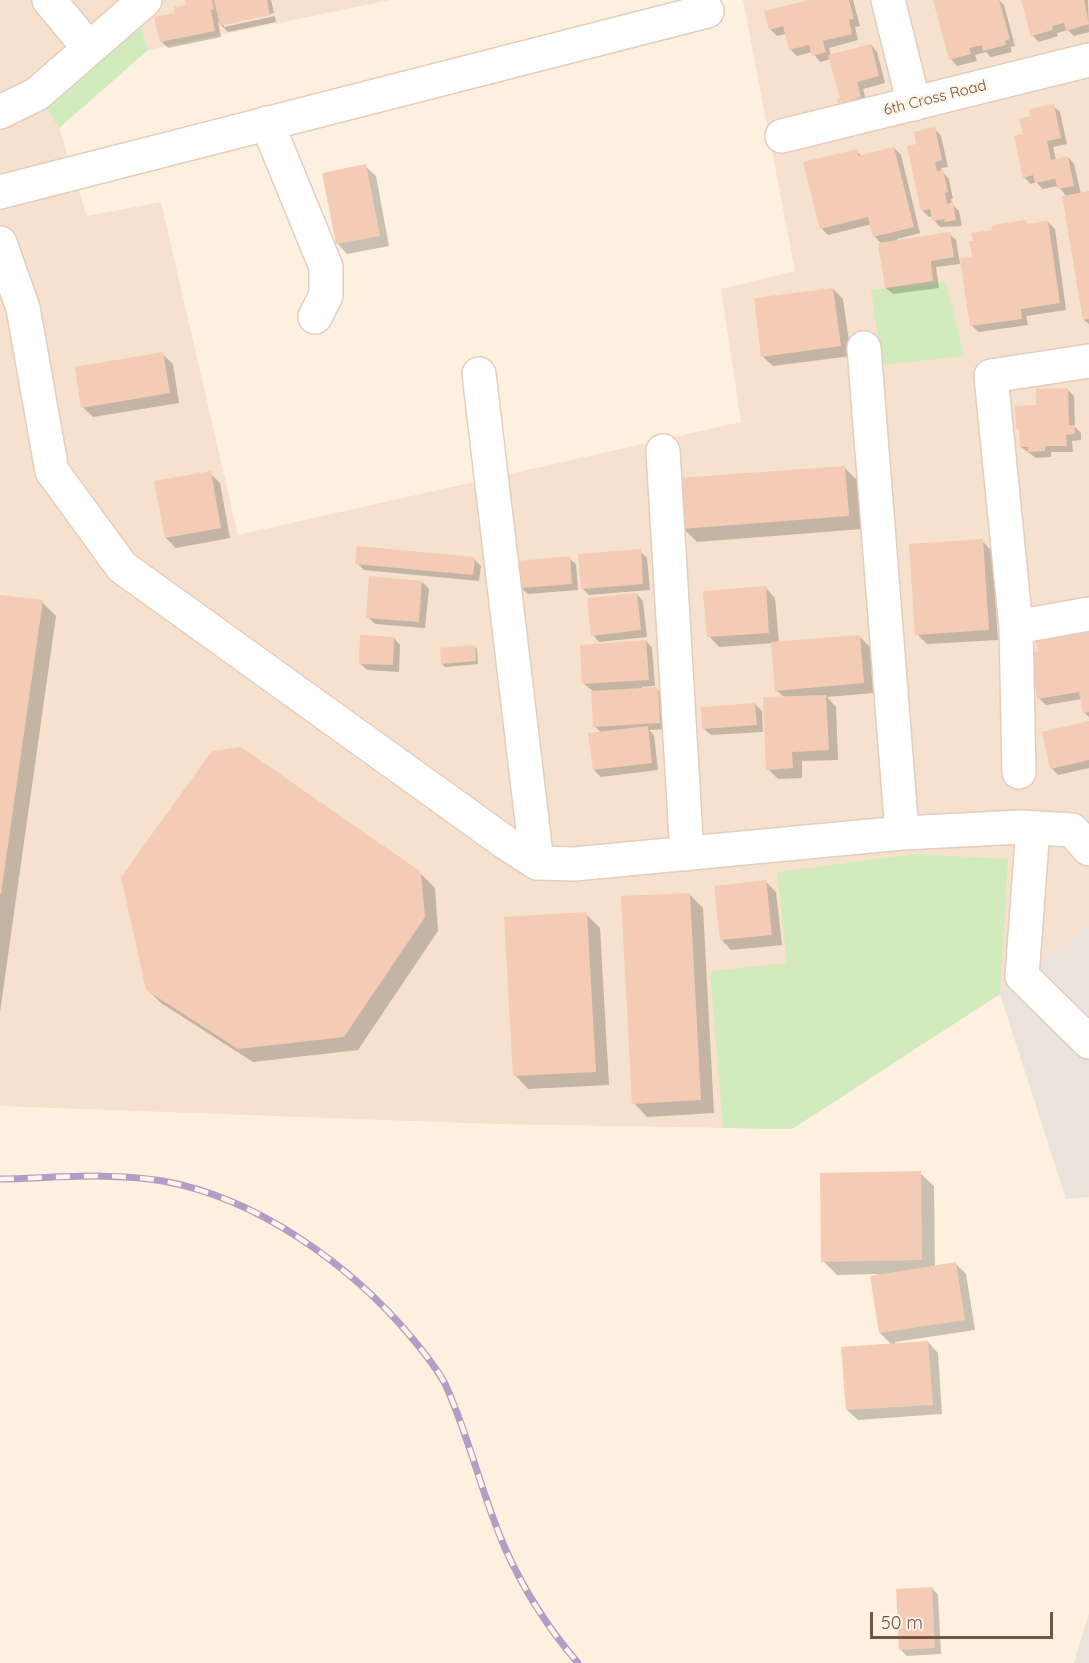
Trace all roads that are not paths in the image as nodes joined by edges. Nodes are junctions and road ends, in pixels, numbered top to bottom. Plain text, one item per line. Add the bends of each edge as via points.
1 (49, 0) edge
2 (118, 0) edge
3 (145, 0) edge
4 (888, 0) edge
5 (707, 11) dead end
6 (78, 35) junction
7 (1089, 60) edge
8 (0, 104) edge
9 (915, 104) junction
10 (0, 112) edge
11 (267, 123) junction
12 (782, 136) dead end
13 (0, 192) edge
14 (0, 243) edge
15 (315, 317) dead end
16 (864, 348) dead end
17 (1089, 362) edge
18 (478, 374) dead end
19 (663, 451) dead end
20 (1089, 614) edge
21 (1016, 627) junction
22 (1019, 772) dead end
23 (1033, 828) junction
24 (902, 833) junction
25 (1089, 849) edge
26 (687, 854) junction
27 (537, 863) junction
28 (1089, 1042) edge

1 - 6 street
2 - 6 street
3 - 10 street via 38,94
4 - 9 street
5 - 11 street
6 - 8 street
7 - 9 street, 6th Cross Road
9 - 12 street, 6th Cross Road
11 - 13 street
11 - 15 street via 326,267 326,295
14 - 27 street via 23,309 52,471 122,567
16 - 24 street
17 - 21 street via 991,376
18 - 27 street
19 - 26 street
20 - 21 street
21 - 22 street
23 - 24 street
23 - 25 street via 1072,830
23 - 28 street via 1022,976
24 - 26 street
26 - 27 street via 574,864

